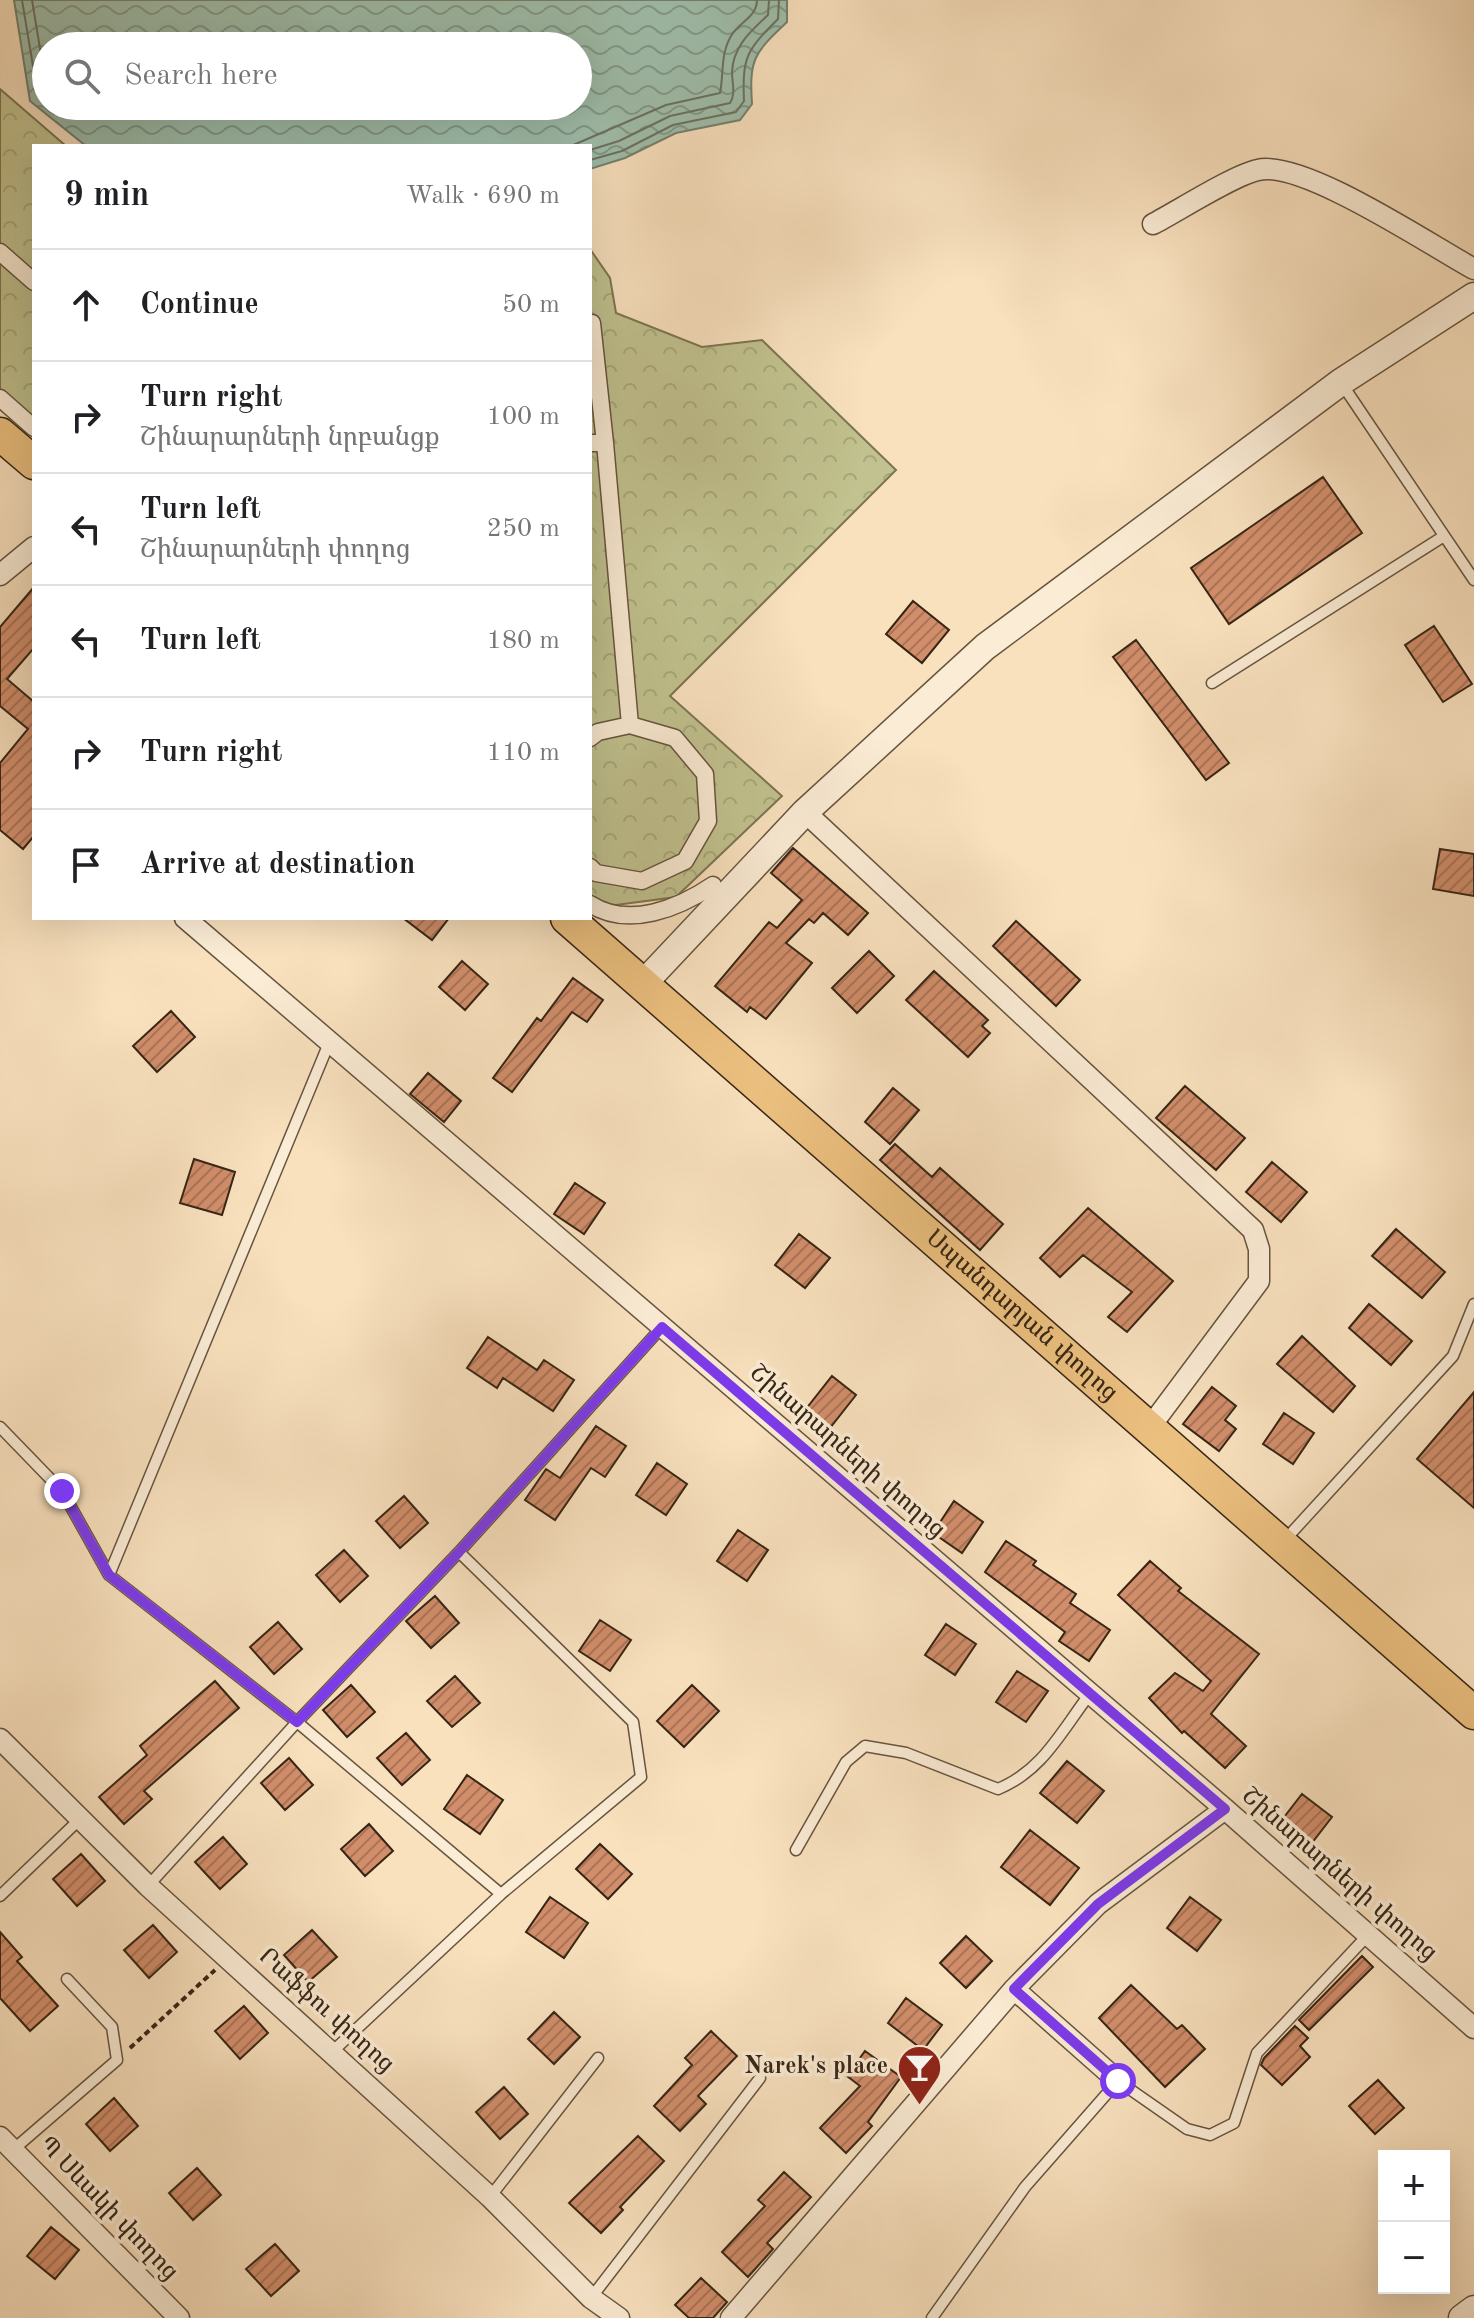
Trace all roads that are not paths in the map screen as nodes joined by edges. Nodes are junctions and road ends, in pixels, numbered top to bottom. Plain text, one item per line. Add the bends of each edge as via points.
1 (1153, 224) dead end
2 (0, 252) edge
3 (1474, 269) edge
4 (32, 280) edge
5 (1474, 296) edge
6 (592, 323) dead end
7 (1341, 382) junction
8 (0, 398) edge
9 (32, 426) edge
10 (0, 434) edge
11 (598, 443) edge
12 (32, 461) edge
13 (1444, 536) junction
14 (32, 549) edge
15 (0, 575) edge
16 (1474, 580) edge
17 (1212, 683) dead end
18 (630, 725) junction
19 (592, 736) edge
20 (805, 812) junction
21 (592, 869) edge
22 (713, 885) dead end
23 (592, 905) edge
24 (187, 920) edge
25 (569, 920) edge
26 (643, 984) junction
27 (329, 1043) junction
28 (1474, 1304) edge
29 (662, 1327) junction
30 (0, 1427) edge
31 (1150, 1427) junction
32 (1282, 1542) junction
33 (459, 1552) junction
34 (109, 1575) junction
35 (1089, 1695) junction
36 (1474, 1713) edge
37 (297, 1722) junction
38 (0, 1739) edge
39 (1225, 1809) junction
40 (80, 1819) junction
41 (796, 1850) dead end
42 (148, 1886) junction
43 (501, 1894) junction
44 (0, 1896) edge
45 (1368, 1935) junction
46 (67, 1979) dead end
47 (1014, 1989) junction
48 (1474, 2028) edge
49 (333, 2051) junction
50 (598, 2058) dead end
51 (760, 2078) dead end
52 (1118, 2081) junction
53 (7, 2143) edge
54 (490, 2197) junction
55 (591, 2298) junction
56 (1474, 2309) edge
57 (157, 2311) edge
58 (179, 2318) edge
59 (619, 2318) edge
60 (731, 2318) edge
61 (932, 2318) edge
62 (1462, 2318) edge

1 - 3 street via 1257,170 1284,169
2 - 4 street
5 - 7 street
6 - 11 street
7 - 13 lane
7 - 20 street via 985,647
8 - 9 street
10 - 12 main road
11 - 18 street
13 - 16 lane
13 - 17 lane
14 - 15 street
18 - 19 street
18 - 21 street via 675,738 705,774 708,821 685,861 642,881
20 - 26 street
20 - 31 street via 1253,1230 1259,1281
22 - 23 street via 684,904 657,913 625,914
24 - 27 street, Շինարարների փողոց
25 - 26 main road, Սպանդարյան փողոց
26 - 31 main road, Սպանդարյան փողոց
27 - 29 street, Շինարարների փողոց
27 - 34 lane
28 - 32 lane via 1453,1356
29 - 33 lane
29 - 35 street, Շինարարների փողոց
30 - 34 lane via 62,1491
31 - 32 main road, Սպանդարյան փողոց
32 - 36 main road, Սպանդարյան փողոց
33 - 37 lane
33 - 43 lane via 633,1722 641,1777
34 - 37 lane
35 - 39 street, Շինարարների փողոց
35 - 41 lane via 1037,1765 1022,1780 998,1789 906,1753 865,1746 846,1762
37 - 42 lane
37 - 43 lane
38 - 40 street, Րաֆֆու փողոց
39 - 45 street, Շինարարների փողոց
39 - 47 street via 1098,1904
40 - 42 street, Րաֆֆու փողոց
40 - 44 lane
42 - 49 street, Րաֆֆու փողոց
43 - 49 lane
45 - 48 street, Շինարարների փողոց
45 - 52 lane via 1257,2053 1234,2123 1210,2135 1187,2129
46 - 53 lane via 112,2027 117,2060
47 - 52 street
47 - 60 street
49 - 54 street, Րաֆֆու փողոց
50 - 54 lane
51 - 55 lane
52 - 61 lane via 1025,2187
53 - 57 street, Պ Սևակի փողոց
54 - 55 street, Րաֆֆու փողոց
55 - 59 street, Րաֆֆու փողոց
56 - 62 street
57 - 58 street, Պ Սևակի փողոց

